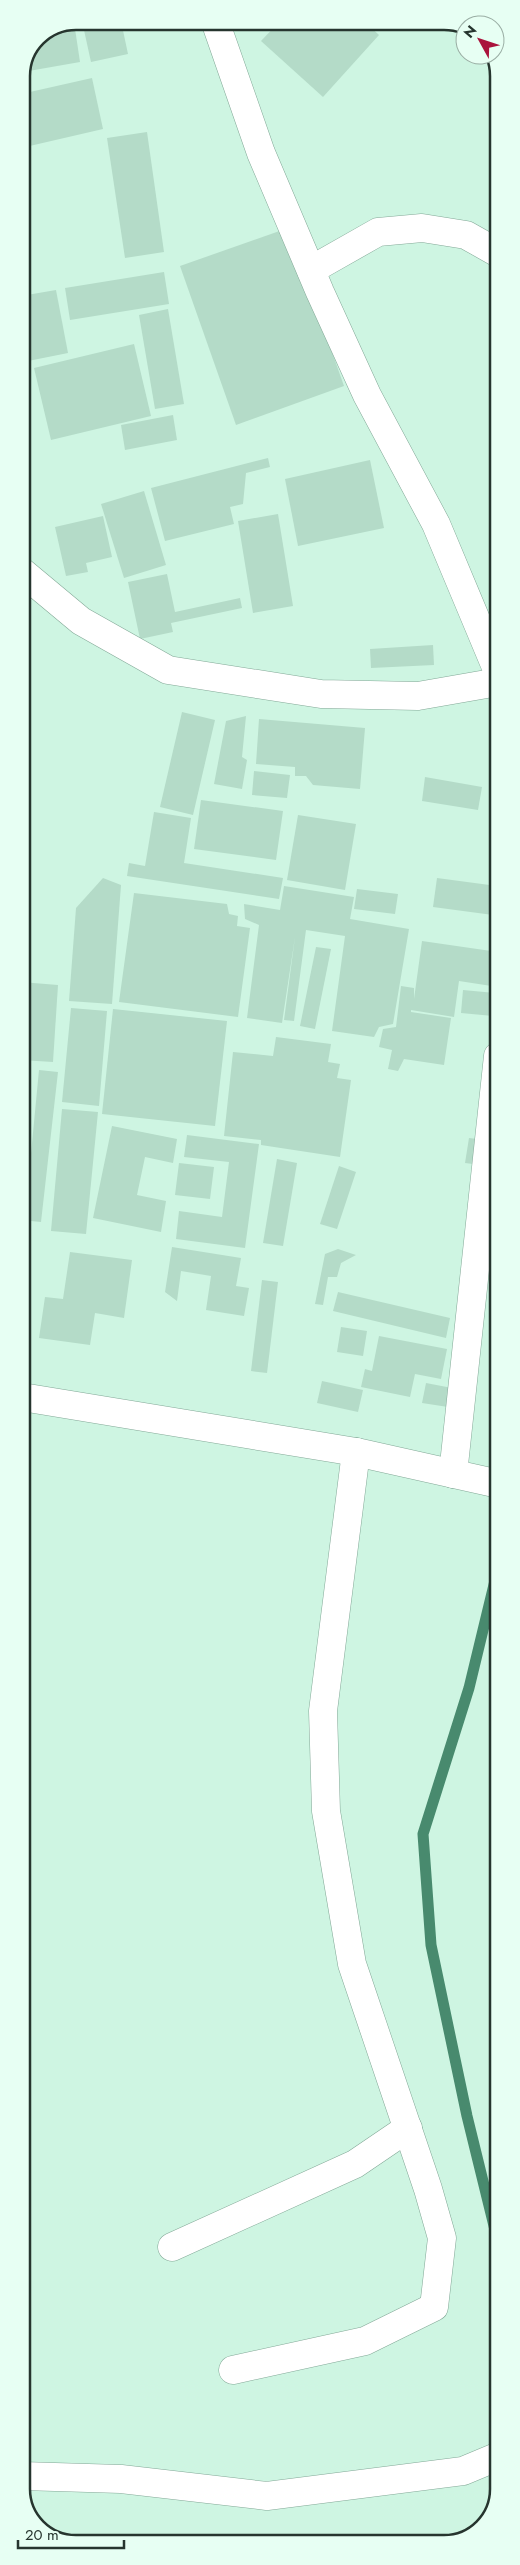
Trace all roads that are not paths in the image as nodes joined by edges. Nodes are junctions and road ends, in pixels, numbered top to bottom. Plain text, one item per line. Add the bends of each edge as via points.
1 (217, 30) edge
2 (490, 248) edge
3 (310, 270) junction
4 (30, 578) edge
5 (490, 653) edge
6 (490, 683) edge
7 (490, 1130) edge
8 (30, 1398) edge
9 (356, 1452) junction
10 (453, 1474) junction
11 (490, 1482) edge
12 (408, 2128) junction
13 (172, 2247) dead end
14 (233, 2370) dead end
15 (490, 2460) edge
16 (30, 2476) edge

1 - 3 street via 261,154
2 - 3 street via 466,235 422,228 378,232
3 - 5 street via 367,395 436,524
4 - 6 street via 81,621 168,670 321,694 418,696
7 - 10 street
8 - 9 street
9 - 10 street
9 - 12 street via 323,1711 326,1811 352,1964
10 - 11 street
12 - 13 street via 354,2164
12 - 14 street via 442,2238 434,2307 365,2341
15 - 16 street via 463,2471 267,2496 121,2479

